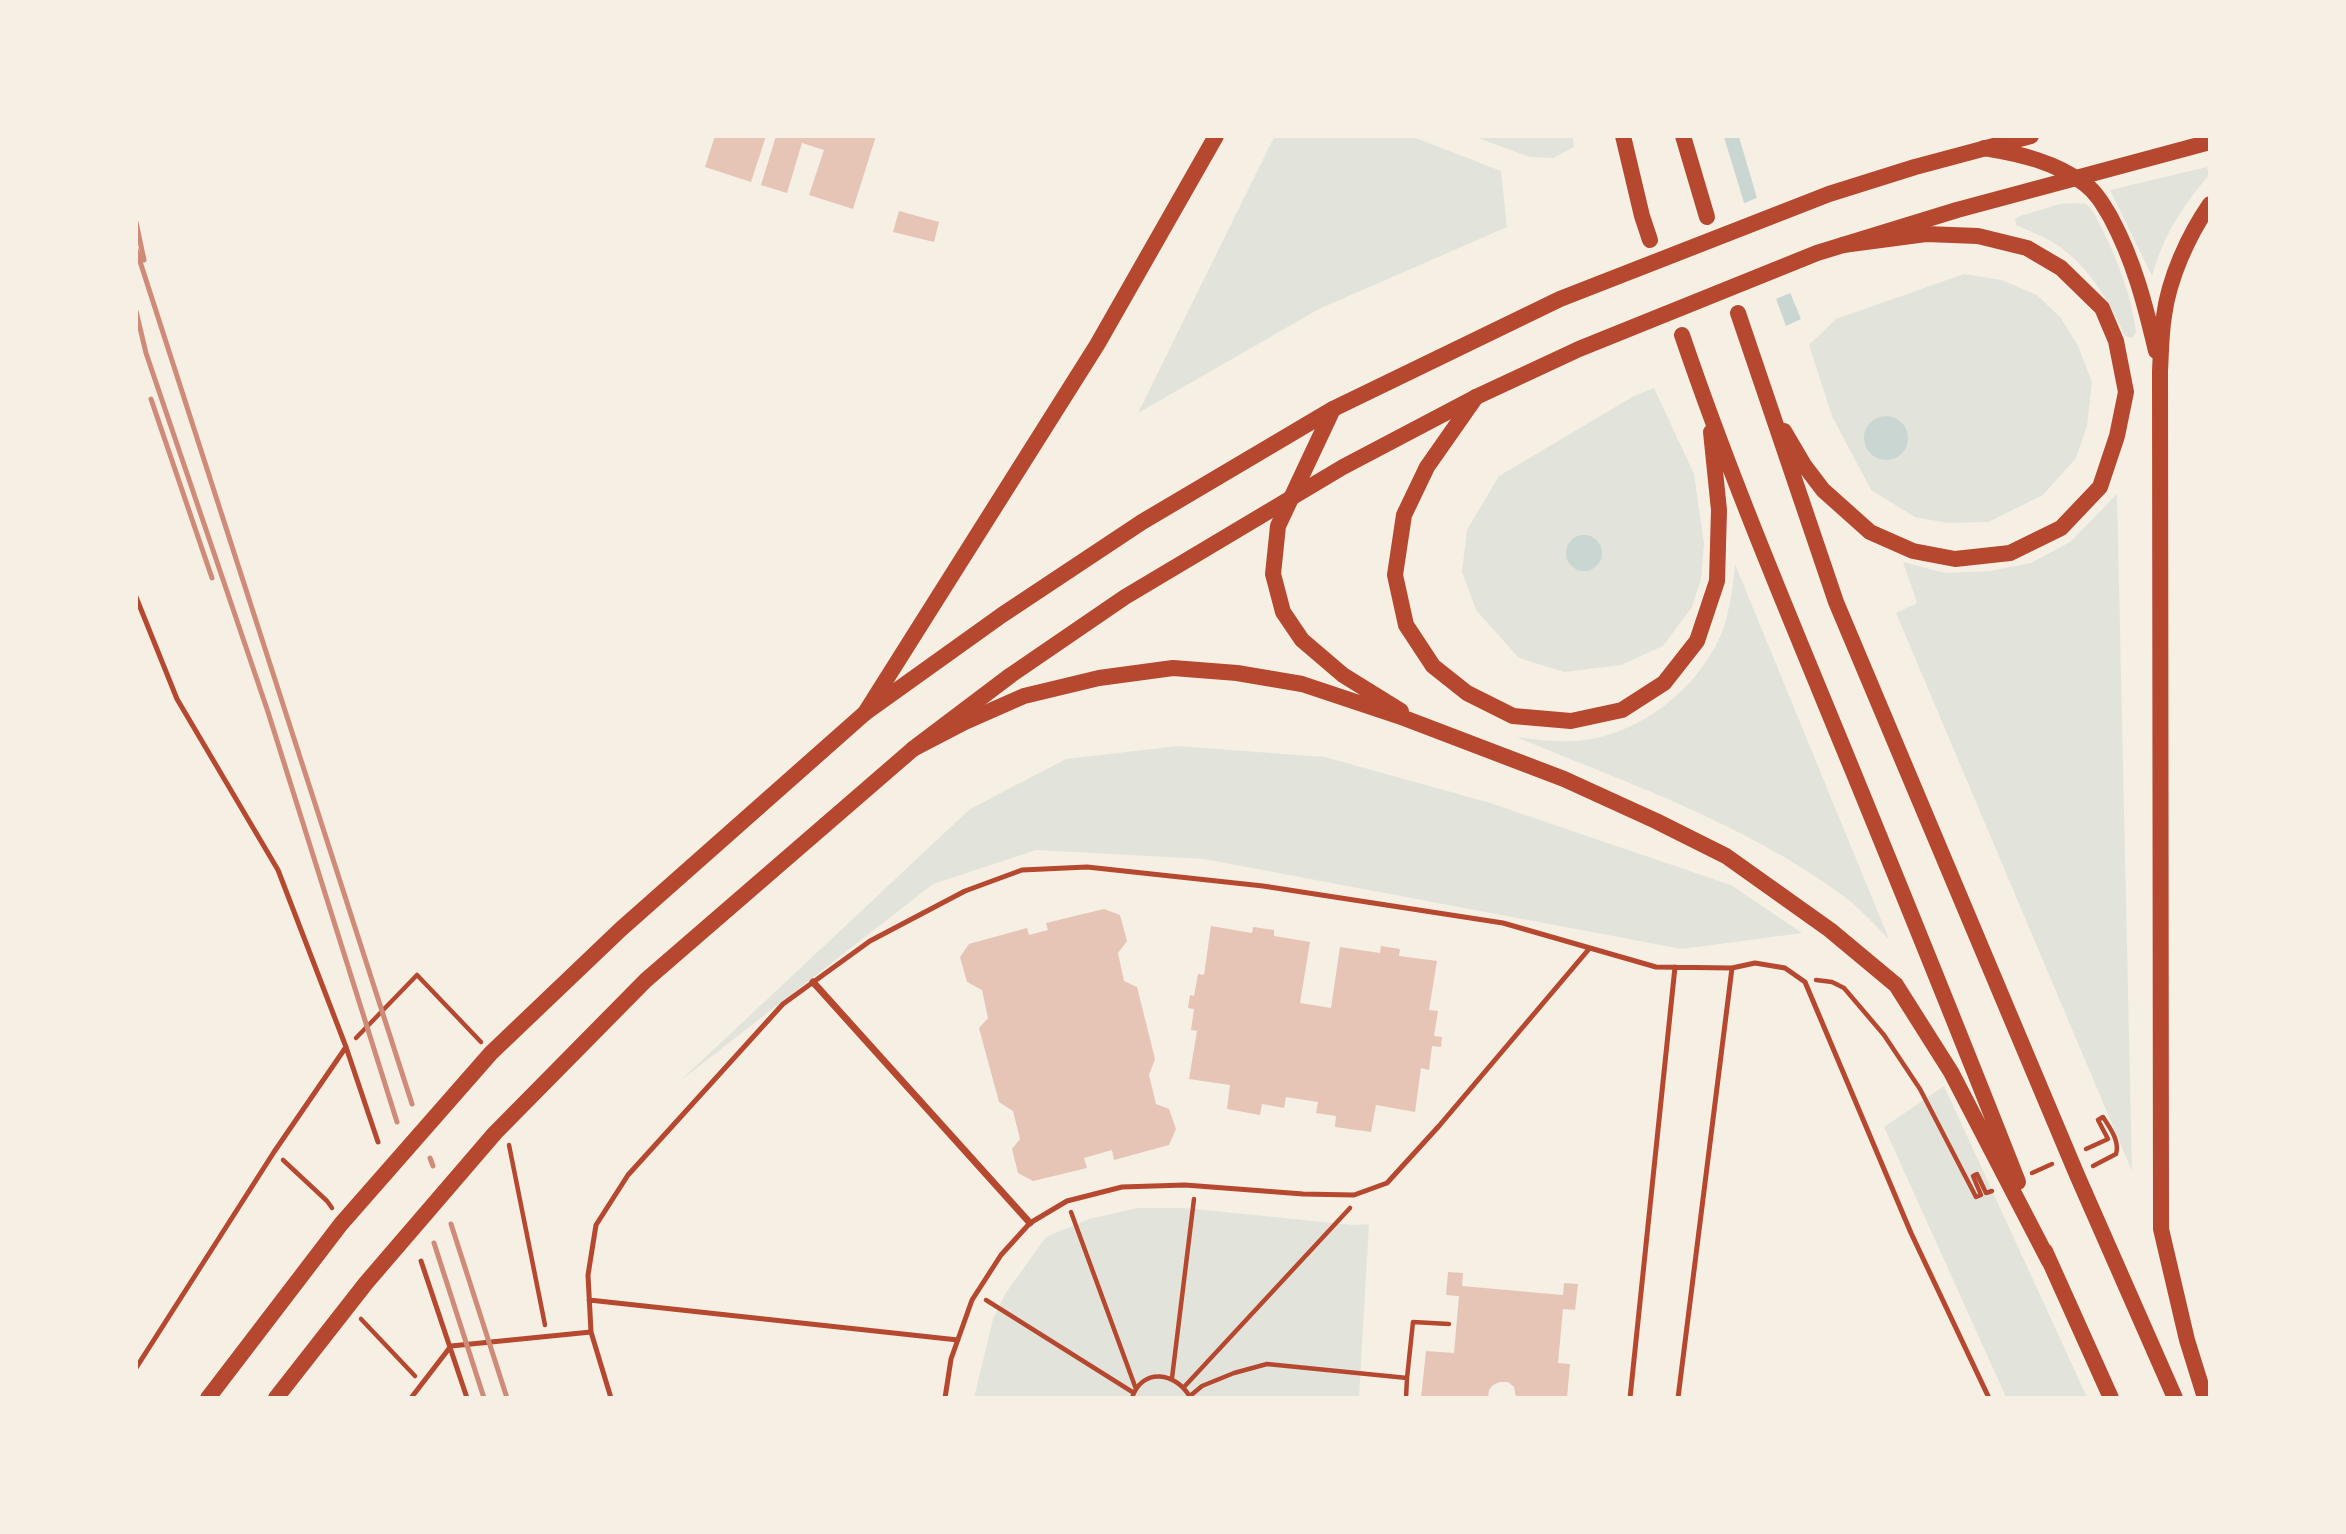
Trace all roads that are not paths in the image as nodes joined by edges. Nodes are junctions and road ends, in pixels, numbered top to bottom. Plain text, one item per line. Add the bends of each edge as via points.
1 (1216, 136) edge
2 (1623, 136) edge
3 (1683, 136) edge
4 (2031, 136) edge
5 (2210, 142) edge
6 (1984, 148) junction
7 (2074, 178) junction
8 (2210, 204) edge
9 (1707, 218) dead end
10 (1650, 240) dead end
11 (1843, 245) junction
12 (1738, 313) dead end
13 (1682, 335) dead end
14 (2160, 371) junction
15 (1476, 397) junction
16 (1766, 400) junction
17 (1333, 410) junction
18 (1709, 412) junction
19 (1291, 496) junction
20 (136, 597) edge
21 (865, 713) junction
22 (1427, 727) junction
23 (913, 749) junction
24 (1589, 949) junction
25 (1675, 967) junction
26 (1732, 968) junction
27 (813, 982) junction
28 (346, 1047) junction
29 (378, 1142) dead end
30 (1030, 1223) junction
31 (421, 1261) dead end
32 (2049, 1261) junction
33 (589, 1300) junction
34 (591, 1332) junction
35 (958, 1340) junction
36 (451, 1346) junction
37 (136, 1368) edge
38 (208, 1398) edge
39 (276, 1398) edge
40 (411, 1398) edge
41 (467, 1398) edge
42 (611, 1398) edge
43 (945, 1398) edge
44 (1630, 1398) edge
45 (1678, 1398) edge
46 (1989, 1398) edge
47 (2111, 1398) edge
48 (2175, 1398) edge
49 (2205, 1398) edge

1 - 21 main road via 1097,345
2 - 10 main road
3 - 9 main road
4 - 6 main road
5 - 7 main road
6 - 7 main road via 2049,163
6 - 17 main road via 1841,190 1560,299
7 - 11 main road
7 - 14 main road via 2100,199 2122,239 2143,294
8 - 14 main road via 2174,276 2164,314
11 - 15 main road via 1579,349
11 - 16 main road via 1926,234 1978,236 2026,248 2061,268 2102,308 2116,341 2126,392 2100,487 2061,528 2010,553 1955,559 1913,551 1870,533 1823,490
12 - 16 main road
13 - 18 main road
14 - 49 main road via 2161,1228
15 - 18 main road via 1426,467 1404,515 1395,575 1406,625 1433,667 1467,693 1513,716 1571,721 1622,710 1664,683 1697,641 1717,581 1719,510
15 - 19 main road
16 - 48 main road via 1836,602
17 - 19 main road
17 - 21 main road via 1071,567
18 - 32 main road
19 - 22 main road via 1278,526 1273,574 1283,612 1302,640 1343,675
19 - 23 main road via 1090,620
20 - 28 lane via 177,698 278,870
21 - 38 main road via 621,929 471,1073 341,1224
22 - 23 main road via 1302,684 1172,668 1099,678 1024,696
22 - 32 main road via 1564,779 1726,856 1830,930 1896,985 1951,1072
23 - 39 main road via 646,980 495,1133 366,1283
24 - 25 lane via 1656,967
24 - 27 lane via 1503,923 1264,886 1087,867 1022,870 965,891 870,941
24 - 30 lane via 1387,1183 1354,1195 1195,1186 1122,1187 1067,1202
25 - 26 lane
25 - 44 lane
26 - 45 lane
26 - 46 lane via 1755,963 1785,968 1805,982 1911,1233
27 - 30 street
27 - 33 lane via 783,1004 628,1175 596,1225
28 - 29 lane
28 - 37 lane
30 - 35 lane via 1001,1255 972,1300
31 - 36 lane
32 - 47 main road
33 - 34 lane
33 - 35 lane
34 - 36 lane
34 - 42 lane
35 - 43 lane
36 - 40 lane
36 - 41 lane

